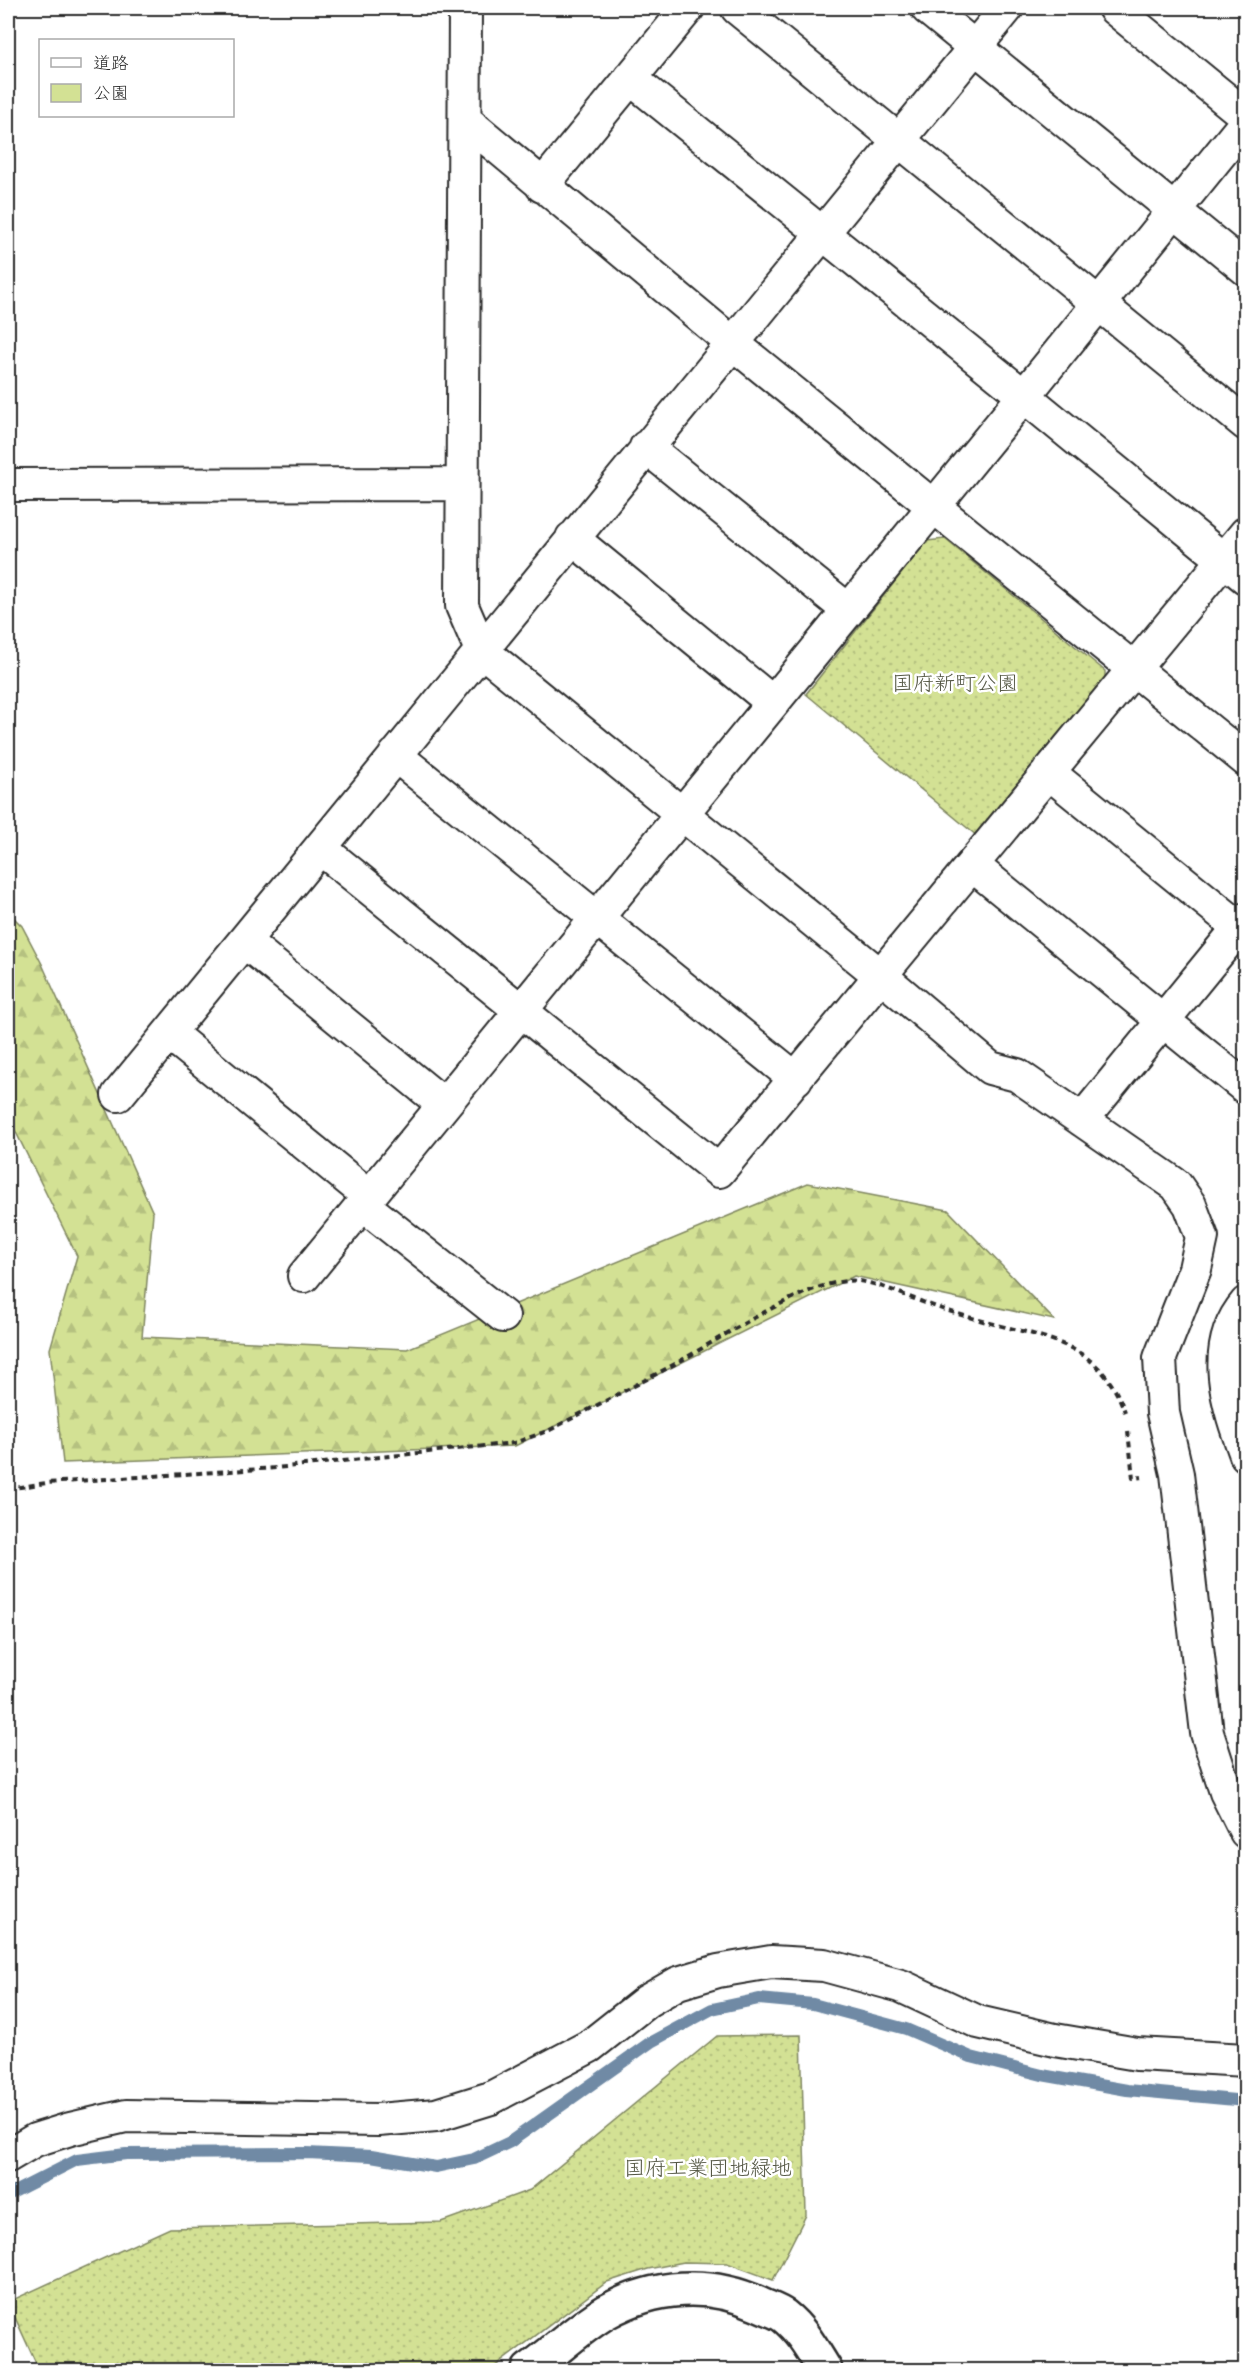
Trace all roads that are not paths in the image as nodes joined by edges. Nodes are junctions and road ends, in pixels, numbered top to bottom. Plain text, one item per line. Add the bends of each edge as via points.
1 (465, 8) edge
2 (688, 8) edge
3 (737, 8) edge
4 (927, 8) edge
5 (1006, 8) edge
6 (1114, 8) edge
7 (974, 47) junction
8 (630, 78) junction
9 (1245, 116) edge
10 (465, 120) junction
11 (1245, 122) edge
12 (898, 139) junction
13 (542, 186) junction
14 (1174, 210) junction
15 (820, 234) junction
16 (1245, 269) edge
17 (1098, 303) junction
18 (731, 342) junction
19 (1024, 396) junction
20 (1245, 424) edge
21 (646, 447) junction
22 (461, 484) junction
23 (8, 485) edge
24 (933, 507) junction
25 (1245, 533) edge
26 (572, 538) junction
27 (1234, 569) edge
28 (848, 610) junction
29 (481, 650) junction
30 (1132, 668) junction
31 (772, 702) junction
32 (395, 755) junction
33 (1245, 760) edge
34 (1048, 772) junction
35 (681, 813) junction
36 (320, 848) junction
37 (972, 865) junction
38 (596, 917) junction
39 (1243, 927) edge
40 (244, 941) junction
41 (881, 976) junction
42 (521, 1009) junction
43 (1163, 1021) junction
44 (169, 1033) junction
45 (796, 1079) junction
46 (1245, 1088) edge
47 (118, 1095) dead end
48 (443, 1104) junction
49 (1082, 1120) junction
50 (365, 1200) junction
51 (304, 1276) dead end
52 (1245, 1303) edge
53 (503, 1316) dead end
54 (1245, 1455) edge
55 (1245, 1832) edge
56 (1245, 2060) edge
57 (8, 2156) edge
58 (529, 2370) edge
59 (825, 2370) edge

1 - 10 street
2 - 8 street
3 - 12 street
4 - 7 street
5 - 7 street
6 - 9 street
7 - 12 street
7 - 14 street
8 - 13 street
8 - 15 street
10 - 13 street
10 - 22 street
11 - 14 street
12 - 15 street
12 - 17 street
13 - 18 street
14 - 16 street
14 - 17 street
15 - 18 street
15 - 19 street
17 - 19 street
17 - 20 street
18 - 21 street
18 - 24 street
19 - 24 street
19 - 27 street
21 - 26 street
21 - 28 street
22 - 23 street
22 - 29 street via 462,606
24 - 28 street
24 - 30 street
25 - 27 street
26 - 29 street
26 - 31 street
27 - 30 street
28 - 31 street
29 - 32 street
29 - 35 street
30 - 33 street
30 - 34 street
31 - 35 street
32 - 36 street
32 - 38 street
34 - 37 street
34 - 39 street
35 - 38 street
35 - 41 street
36 - 40 street
36 - 42 street
37 - 41 street
37 - 43 street
38 - 42 street
38 - 45 street
39 - 43 street
40 - 44 street
40 - 48 street
41 - 45 street
41 - 49 street via 990,1068 1017,1075
42 - 45 street via 719,1171
42 - 48 street
43 - 46 street
43 - 49 street
44 - 47 street
44 - 50 street
48 - 50 street
49 - 55 street via 1176,1185 1190,1205 1202,1237 1195,1269 1160,1358 1163,1413 1176,1472 1207,1733 1226,1792
50 - 51 street
50 - 53 street
52 - 54 street via 1234,1316 1224,1348 1223,1374
56 - 57 street via 1137,2054 1055,2040 978,2022 902,1986 824,1965 771,1962 678,1983 647,2001 590,2046 491,2098 436,2115 378,2120 126,2116 35,2140
58 - 59 street via 605,2313 634,2299 684,2288 722,2290 783,2315 807,2340

